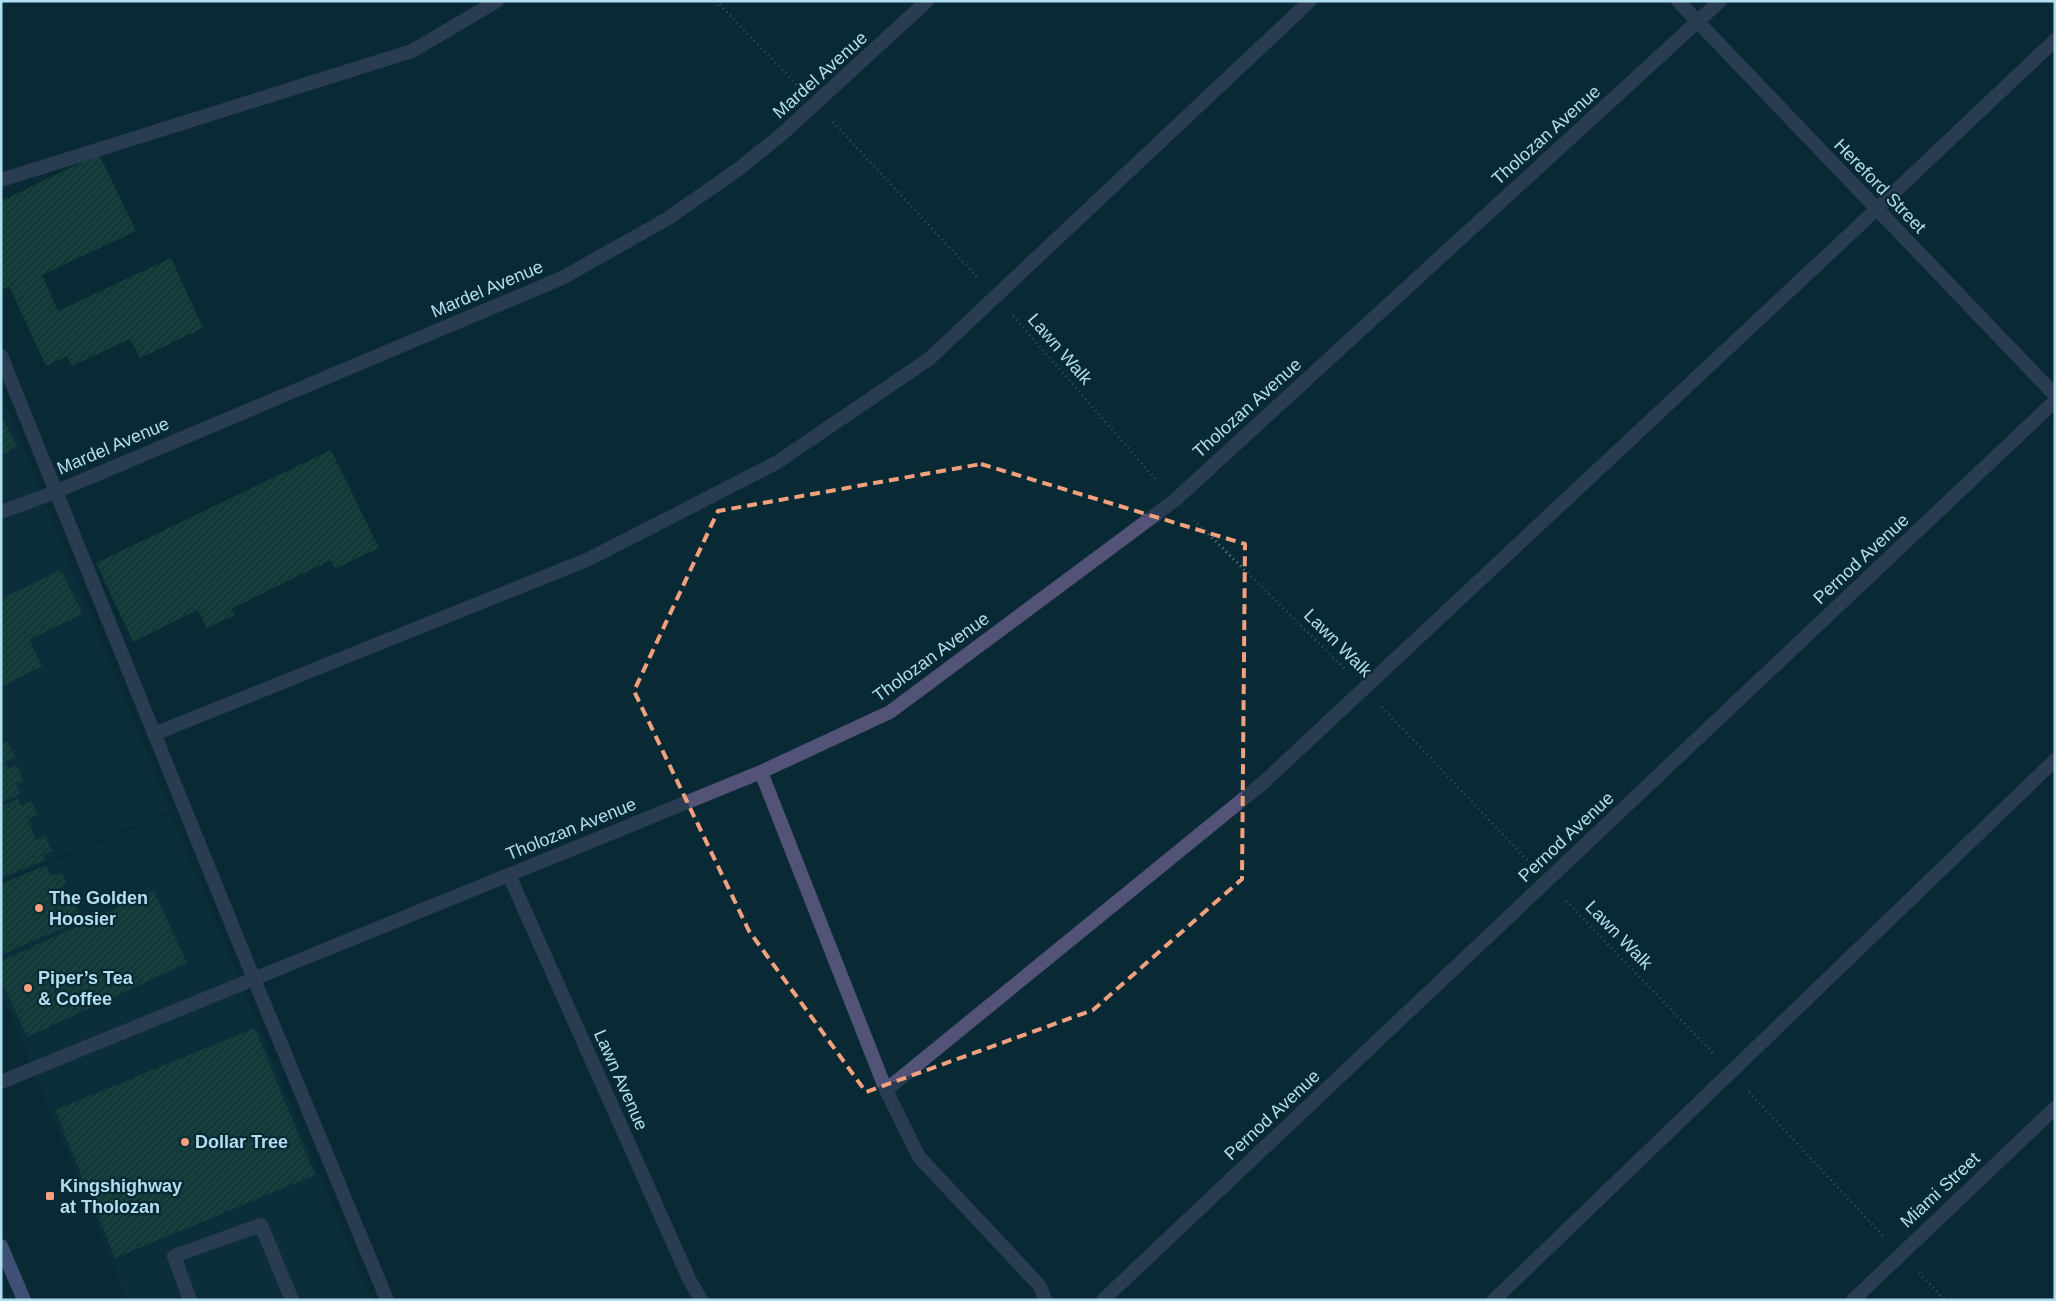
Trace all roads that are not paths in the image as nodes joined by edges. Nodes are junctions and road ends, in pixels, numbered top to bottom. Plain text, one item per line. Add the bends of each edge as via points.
1 (497, 1) edge
2 (927, 1) edge
3 (1310, 1) edge
4 (1678, 1) edge
5 (1720, 1) edge
6 (1698, 22) junction
7 (2055, 40) edge
8 (1, 180) edge
9 (1876, 210) junction
10 (1, 356) edge
11 (2055, 395) edge
12 (2055, 401) edge
13 (55, 492) junction
14 (1, 512) edge
15 (154, 734) junction
16 (2055, 760) edge
17 (761, 772) junction
18 (509, 875) junction
19 (253, 978) junction
20 (1, 1082) edge
21 (886, 1090) junction
22 (2055, 1108) edge
23 (1, 1246) edge
24 (24, 1300) edge
25 (190, 1300) edge
26 (292, 1300) edge
27 (387, 1300) edge
28 (701, 1300) edge
29 (1045, 1300) edge
30 (1103, 1300) edge
31 (1494, 1300) edge
32 (1853, 1300) edge

1 - 8 street via 412,51
2 - 13 street, Mardel Avenue via 816,105 740,168 667,219 562,278
3 - 15 street via 929,359 776,463 589,559
4 - 6 street, Hereford Street
5 - 6 street, Tholozan Avenue
6 - 9 street, Hereford Street
6 - 17 street, Tholozan Avenue via 1175,500 890,712
7 - 9 street
9 - 11 street, Hereford Street
9 - 21 street via 1264,782
10 - 13 street
12 - 30 street, Pernod Avenue
13 - 14 street, Mardel Avenue
13 - 15 street
15 - 19 street
16 - 31 street
17 - 18 street, Tholozan Avenue
17 - 21 street
18 - 19 street, Tholozan Avenue
18 - 28 street, Lawn Avenue
19 - 20 street, Tholozan Avenue
19 - 27 street
21 - 29 street via 919,1157 1040,1286
22 - 32 street, Miami Street
23 - 24 main road
25 - 26 street via 174,1256 260,1224

